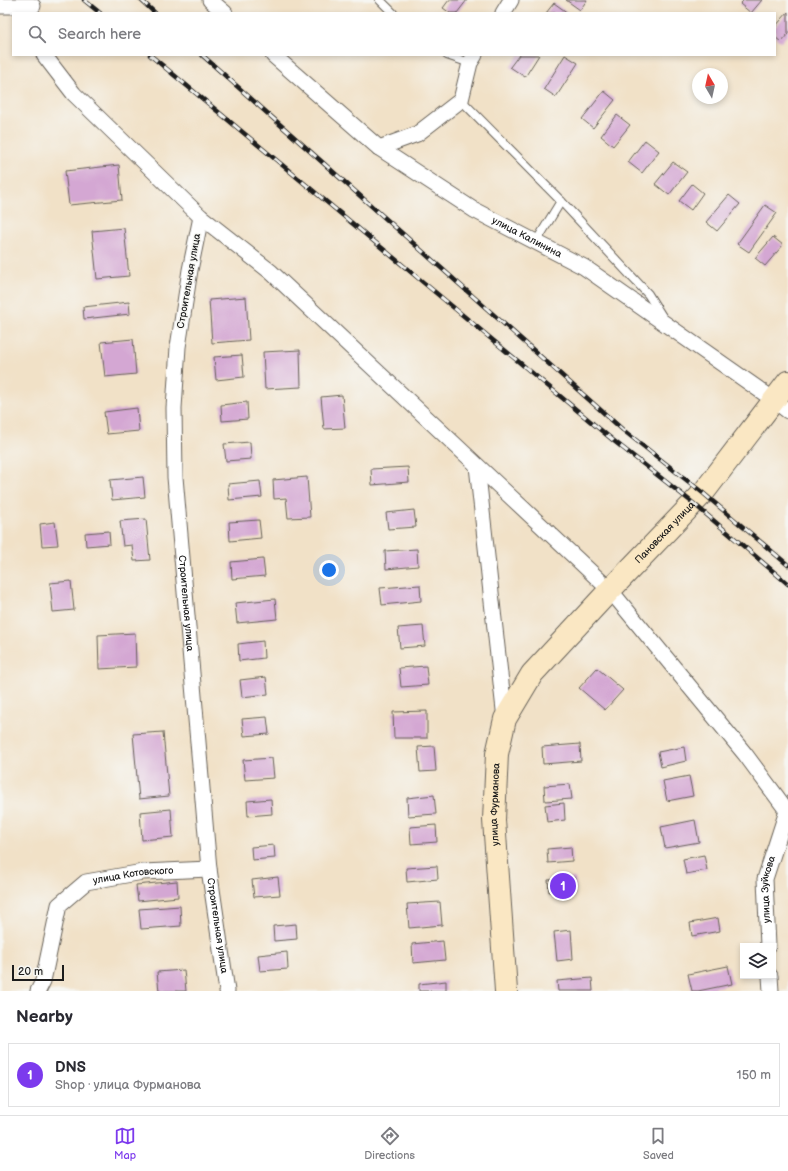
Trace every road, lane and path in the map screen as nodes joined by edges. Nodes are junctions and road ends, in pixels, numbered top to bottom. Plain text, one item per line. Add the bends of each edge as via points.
1 (210, 0) edge
2 (380, 0) edge
3 (511, 0) edge
4 (0, 6) edge
5 (35, 6) edge
6 (224, 12) edge
7 (392, 12) edge
8 (504, 12) edge
9 (45, 56) edge
10 (274, 56) edge
11 (454, 56) edge
12 (473, 59) edge
13 (462, 100) junction
14 (379, 148) junction
15 (561, 200) junction
16 (201, 217) junction
17 (536, 242) junction
18 (666, 324) junction
19 (788, 382) edge
20 (781, 405) edge
21 (477, 466) junction
22 (610, 590) junction
23 (532, 674) joint
24 (505, 719) junction
25 (788, 812) edge
26 (209, 870) junction
27 (768, 943) edge
28 (770, 979) edge
29 (38, 991) edge
30 (227, 991) edge
31 (506, 991) edge
32 (771, 991) edge

1 - 6 street
2 - 7 lane
3 - 8 street
4 - 5 street
9 - 16 street via 74,94
10 - 14 street, улица Калинина
11 - 12 lane
12 - 13 street
13 - 14 street via 417,134
13 - 15 lane
14 - 17 street, улица Калинина via 474,210
15 - 17 lane
15 - 18 lane via 648,294
16 - 21 street via 271,272
16 - 26 street, Строительная улица via 178,347 174,408 176,493
17 - 18 street, улица Калинина via 584,267
18 - 20 street, улица Калинина
19 - 20 main road, Пановская улица
20 - 22 main road, Пановская улица via 703,493
21 - 22 street
21 - 24 street
22 - 23 main road, Пановская улица
22 - 25 street via 745,754
23 - 24 main road, улица Фурманова
24 - 31 main road, улица Фурманова via 497,754 494,820
25 - 27 street, улица Зуйкова via 765,879
26 - 29 street, улица Котовского via 143,872 86,882 59,905 43,982
26 - 30 street, Строительная улица
28 - 32 street

